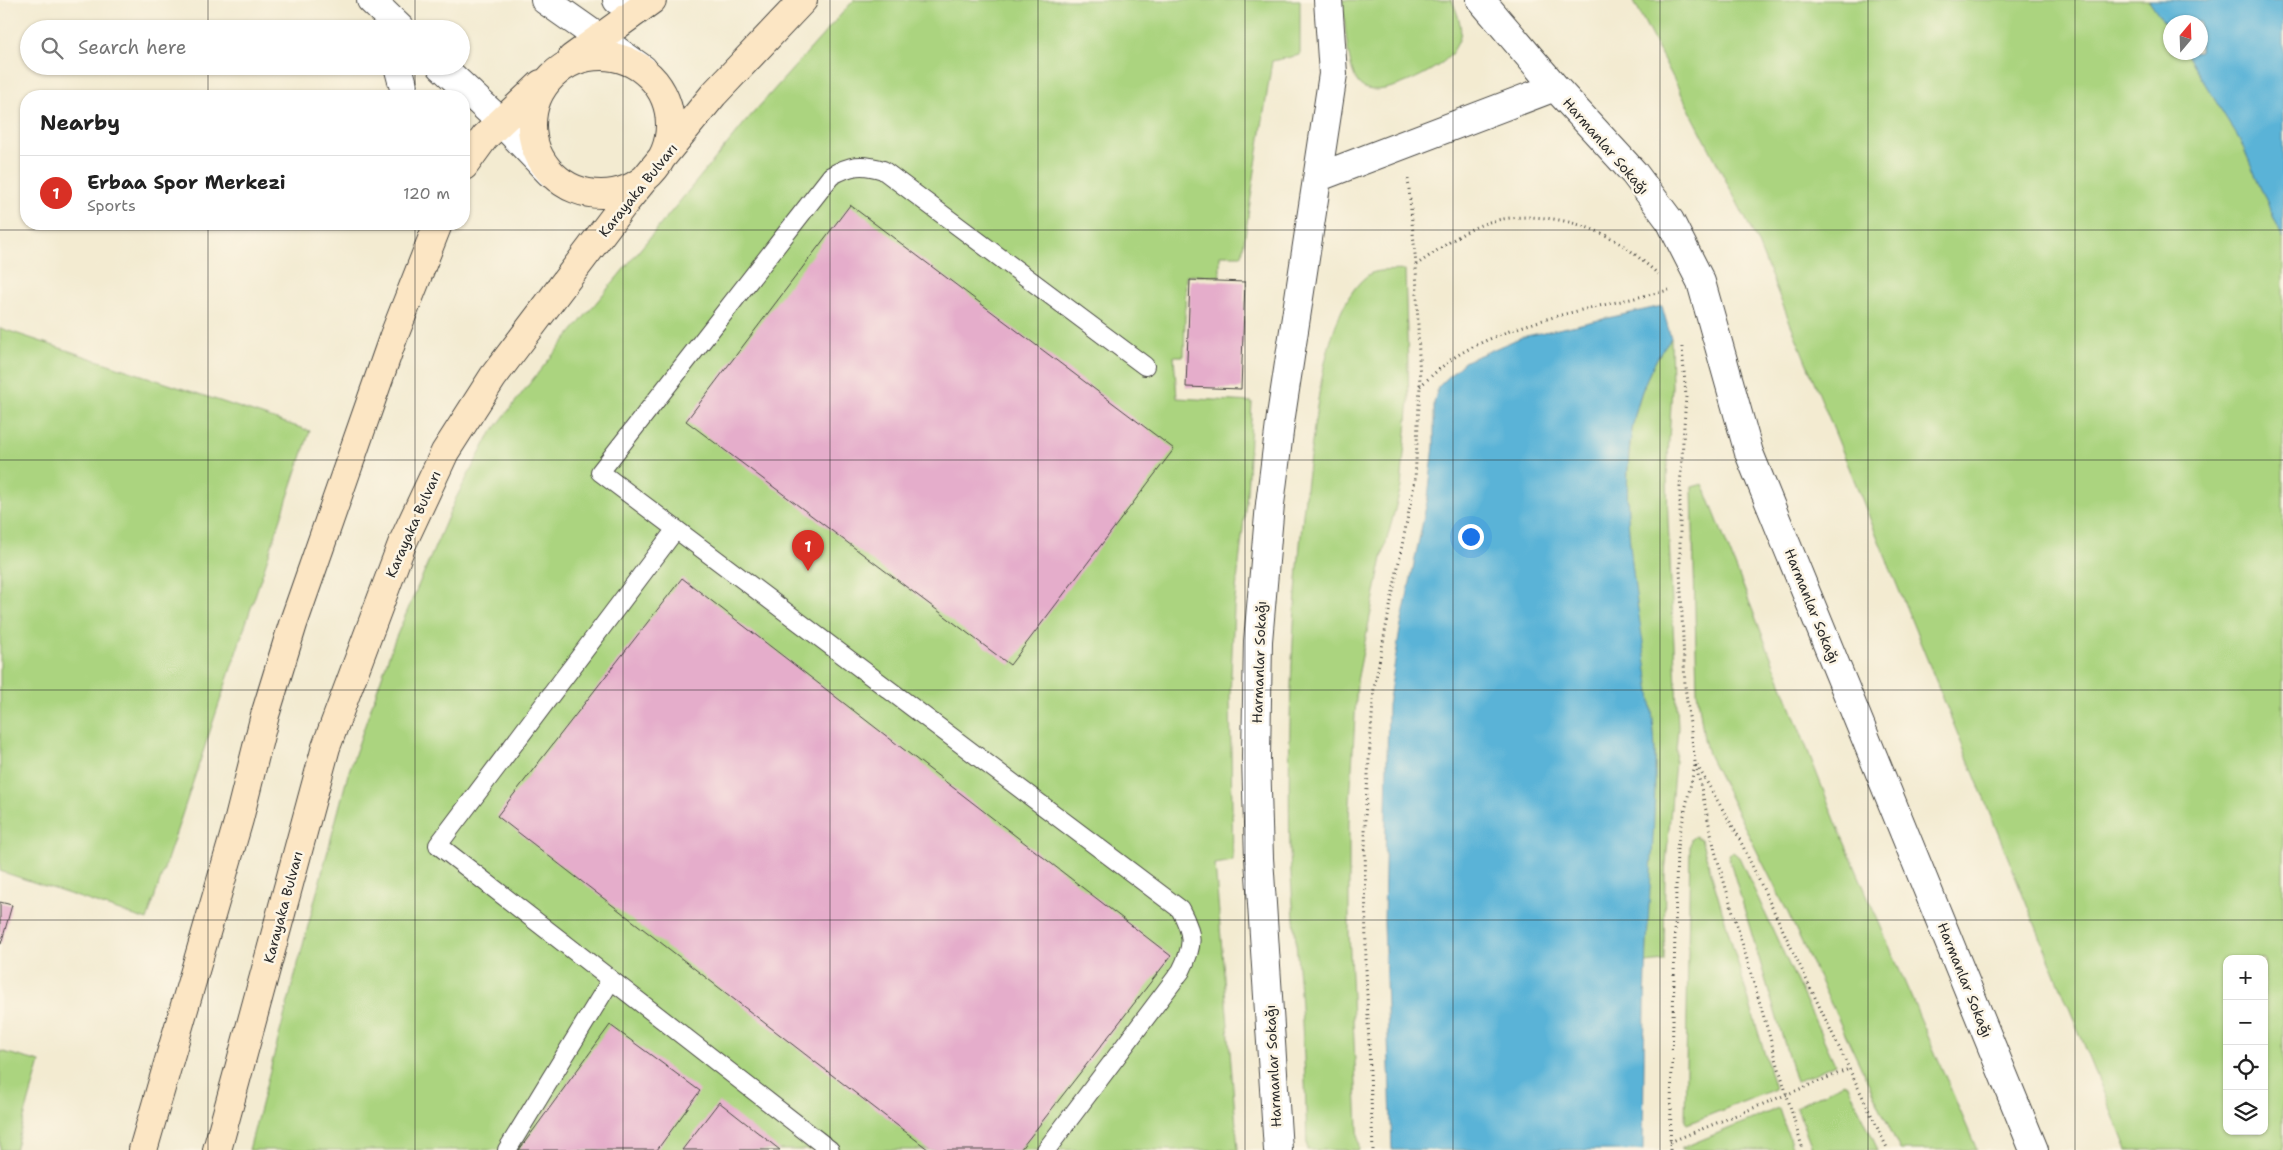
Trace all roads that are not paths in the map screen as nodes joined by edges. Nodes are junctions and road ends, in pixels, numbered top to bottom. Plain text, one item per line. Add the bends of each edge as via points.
1 (545, 0) edge
2 (803, 0) edge
3 (1328, 0) edge
4 (1481, 0) edge
5 (636, 2) edge
6 (598, 39) junction
7 (642, 69) junction
8 (553, 72) junction
9 (400, 75) edge
10 (451, 75) edge
11 (1555, 88) junction
12 (404, 90) edge
13 (467, 90) edge
14 (470, 93) edge
15 (501, 122) junction
16 (470, 158) edge
17 (653, 171) junction
18 (550, 173) junction
19 (1319, 177) junction
20 (434, 230) edge
21 (1145, 366) dead end
22 (676, 529) junction
23 (611, 980) junction
24 (143, 1150) edge
25 (218, 1150) edge
26 (507, 1150) edge
27 (830, 1150) edge
28 (1046, 1150) edge
29 (1278, 1150) edge
30 (2034, 1150) edge

1 - 6 street
2 - 17 main road, Karayaka Bulvarı via 714,94
3 - 19 street, Harmanlar Sokağı via 1334,74
4 - 11 street, Harmanlar Sokağı
5 - 6 main road
6 - 7 street
6 - 8 main road
7 - 8 main road via 629,61 598,55 572,61
7 - 17 main road via 664,96 670,118 668,141
8 - 15 main road
8 - 18 main road via 535,101 531,119 532,138
9 - 12 street
10 - 13 street
11 - 19 street, Harmanlar Sokağı
11 - 30 street, Harmanlar Sokağı via 1634,173 1670,221 1701,282 1749,453
14 - 15 street
15 - 16 main road
15 - 18 street
17 - 18 main road via 629,188 602,194 579,191
17 - 25 main road, Karayaka Bulvarı via 624,204 493,377 445,452 402,544 326,747
19 - 29 street, Harmanlar Sokağı via 1281,416 1258,641 1256,757 1259,849
20 - 24 main road via 292,624 265,715 240,819
21 - 22 lane via 883,170 865,164 846,167 831,176 600,472
22 - 23 lane via 438,845
22 - 28 lane via 1180,909 1190,928 1191,951 1181,971
23 - 26 lane
23 - 27 lane

